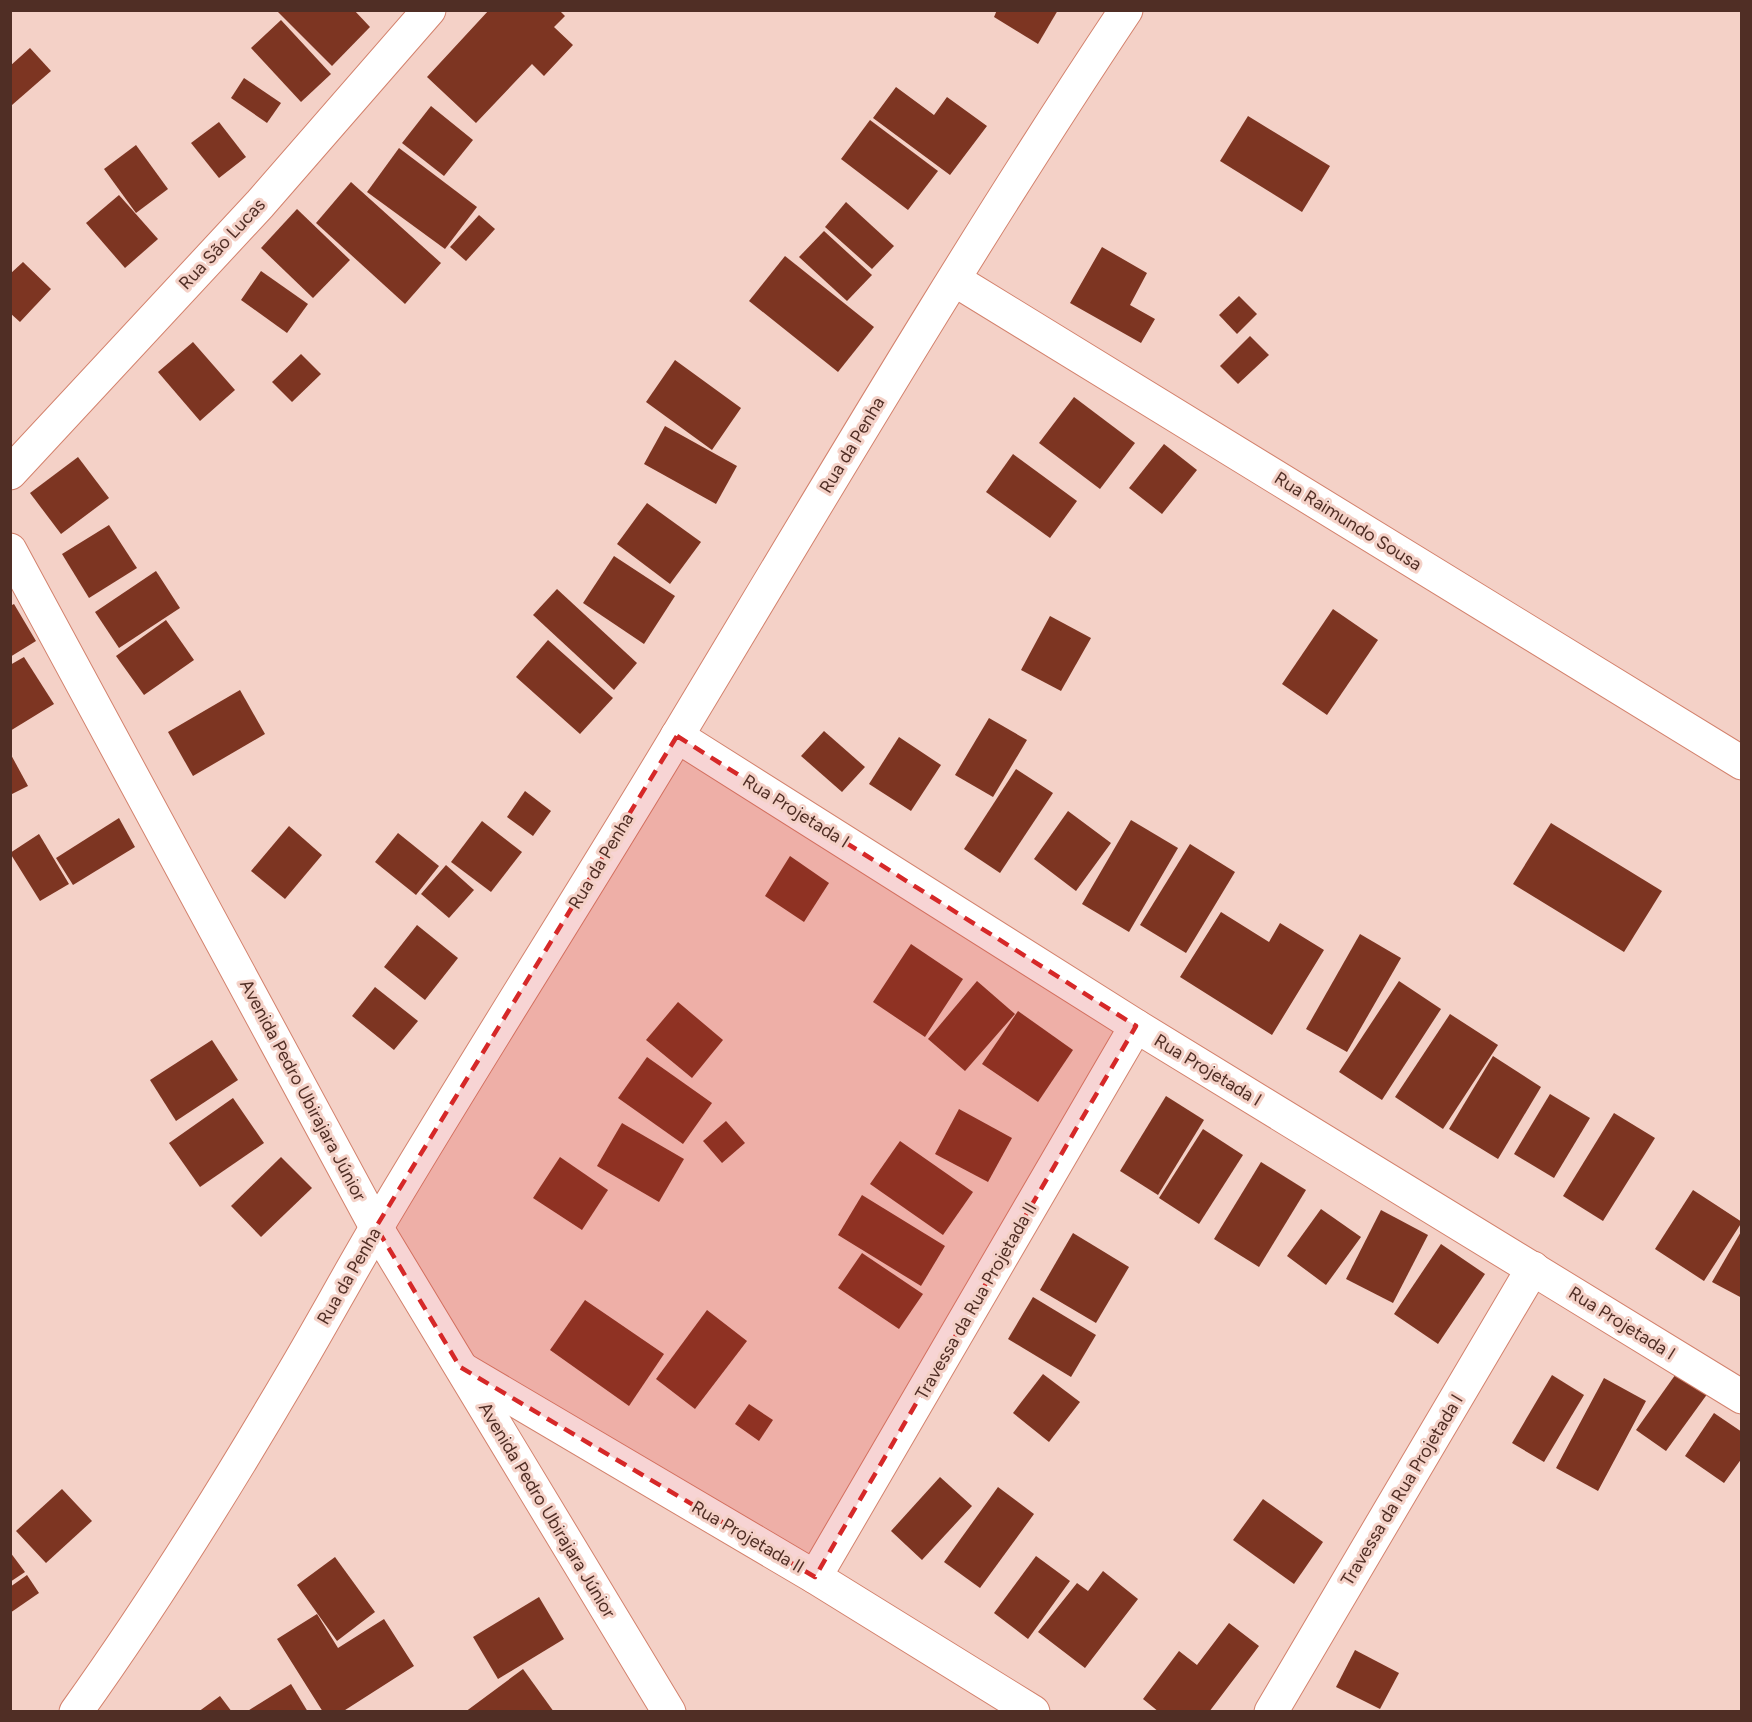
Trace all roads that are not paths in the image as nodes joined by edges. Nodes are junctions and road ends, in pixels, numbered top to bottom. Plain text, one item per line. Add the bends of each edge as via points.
1 (429, 10) edge
2 (1126, 10) edge
3 (955, 280) junction
4 (10, 473) edge
5 (10, 550) edge
6 (677, 736) junction
7 (1742, 763) edge
8 (1136, 1026) junction
9 (376, 1227) junction
10 (1533, 1268) junction
11 (460, 1367) junction
12 (1742, 1397) edge
13 (815, 1576) junction
14 (76, 1712) edge
15 (669, 1712) edge
16 (1033, 1712) edge
17 (1271, 1712) edge

1 - 4 street, Rua São Lucas via 260,204
2 - 3 street, Rua da Penha
3 - 6 street, Rua da Penha
3 - 7 street, Rua Raimundo Sousa
5 - 9 street, Avenida Pedro Ubirajara Júnior
6 - 8 street, Rua Projetada I
6 - 9 street, Rua da Penha
8 - 10 street, Rua Projetada I
8 - 13 street, Travessa da Rua Projetada II
9 - 11 street, Avenida Pedro Ubirajara Júnior
9 - 14 street, Rua da Penha via 195,1535
10 - 12 street, Rua Projetada I
10 - 17 street, Travessa da Rua Projetada I
11 - 13 street, Rua Projetada II
11 - 15 street, Avenida Pedro Ubirajara Júnior
13 - 16 street, Rua Projetada II

